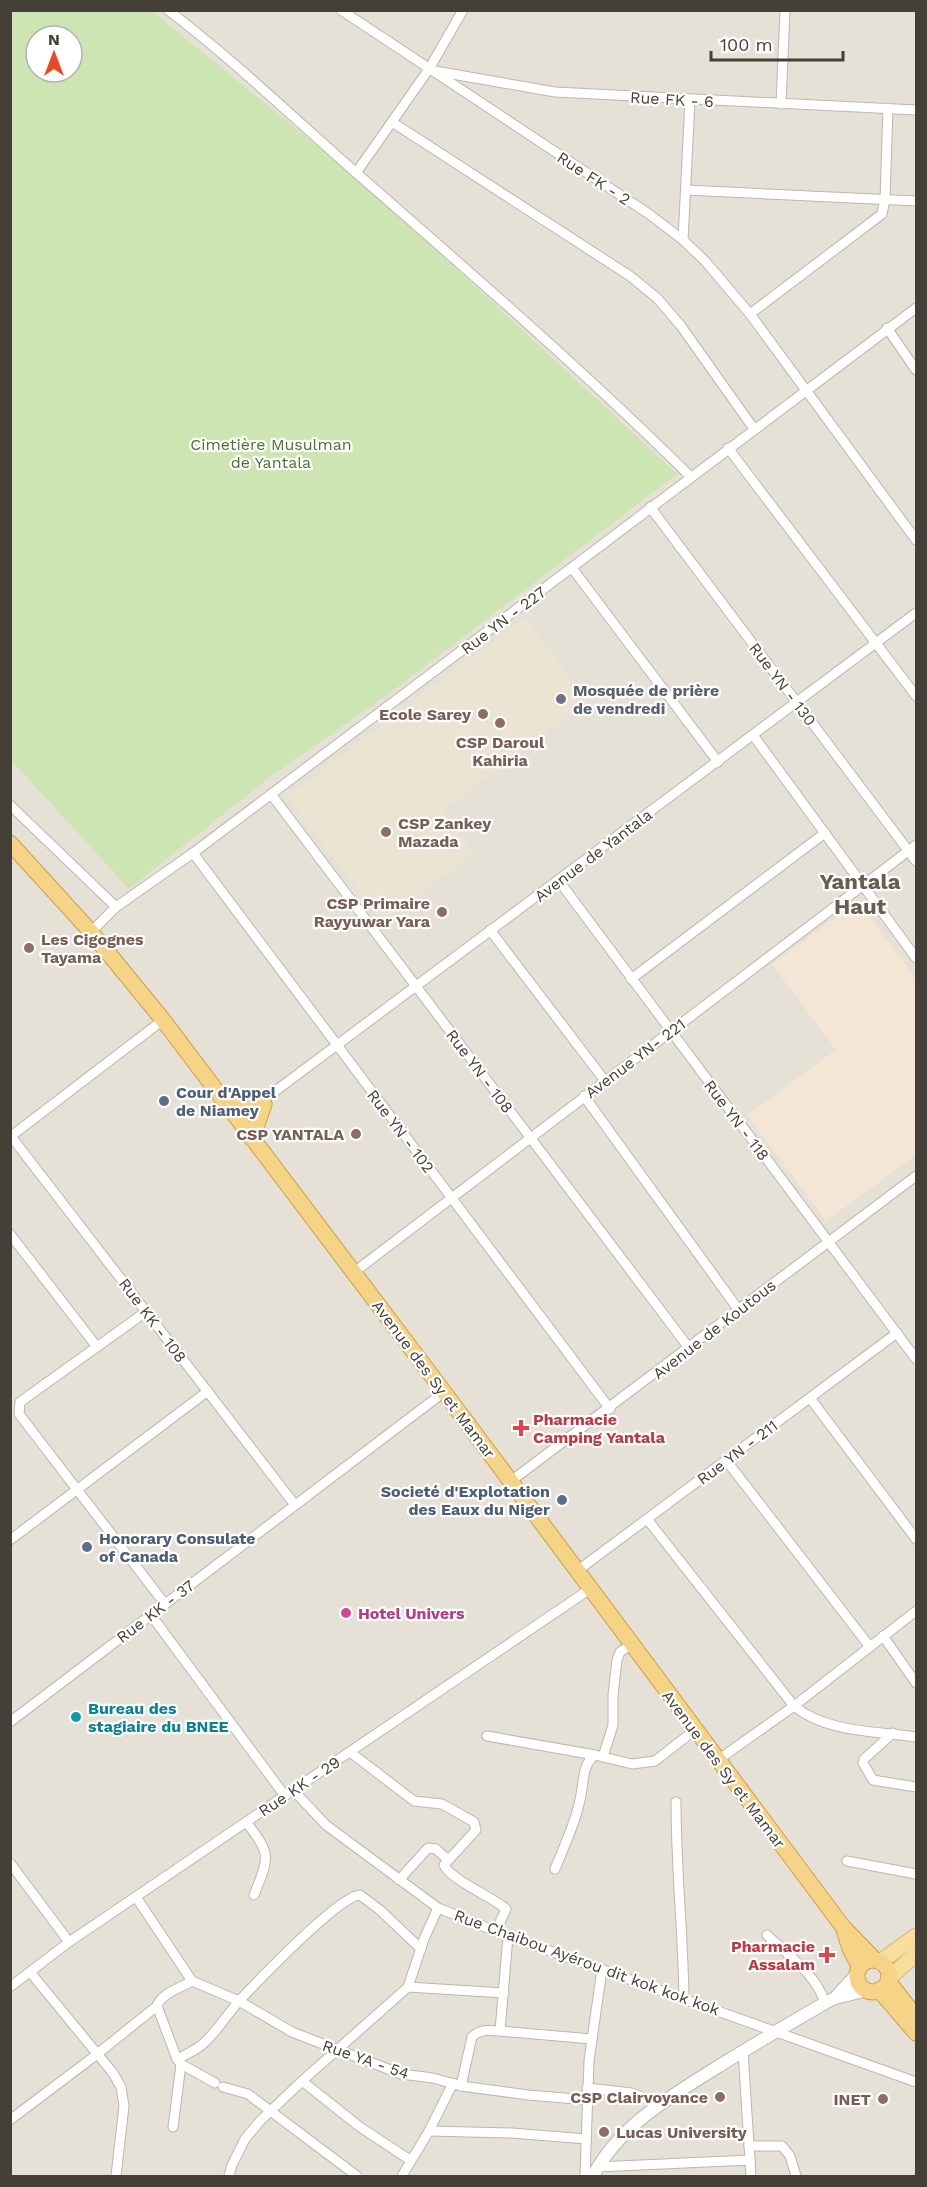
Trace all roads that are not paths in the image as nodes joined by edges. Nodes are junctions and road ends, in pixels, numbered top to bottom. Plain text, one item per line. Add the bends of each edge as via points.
1 (168, 10) edge
2 (341, 10) edge
3 (463, 10) edge
4 (785, 10) edge
5 (429, 69) junction
6 (690, 100) junction
7 (781, 104) junction
8 (888, 108) junction
9 (916, 110) edge
10 (392, 122) junction
11 (356, 173) junction
12 (686, 190) junction
13 (885, 199) junction
14 (916, 201) edge
15 (683, 240) junction
16 (916, 308) edge
17 (750, 314) junction
18 (887, 328) junction
19 (916, 370) edge
20 (805, 391) junction
21 (754, 429) junction
22 (728, 448) junction
23 (691, 477) junction
24 (650, 507) junction
25 (916, 540) edge
26 (572, 568) junction
27 (916, 613) edge
28 (876, 643) junction
29 (916, 696) edge
30 (796, 701) junction
31 (753, 735) junction
32 (718, 762) junction
33 (271, 794) junction
34 (10, 805) edge
35 (825, 833) junction
36 (10, 843) edge
37 (913, 848) edge
38 (193, 853) junction
39 (916, 861) edge
40 (559, 881) junction
41 (863, 885) junction
42 (116, 907) junction
43 (490, 930) junction
44 (92, 932) junction
45 (916, 958) edge
46 (631, 979) junction
47 (416, 986) junction
48 (163, 1020) junction
49 (671, 1031) junction
50 (337, 1045) junction
51 (605, 1081) junction
52 (584, 1096) junction
53 (221, 1097) junction
54 (265, 1099) junction
55 (237, 1119) junction
56 (11, 1136) edge
57 (530, 1138) junction
58 (252, 1139) junction
59 (913, 1178) edge
60 (916, 1191) edge
61 (451, 1197) junction
62 (10, 1234) edge
63 (828, 1241) junction
64 (353, 1272) junction
65 (738, 1309) junction
66 (147, 1311) junction
67 (897, 1333) junction
68 (97, 1347) junction
69 (689, 1348) junction
70 (916, 1359) edge
71 (208, 1391) junction
72 (444, 1392) junction
73 (810, 1398) junction
74 (610, 1408) junction
75 (726, 1460) junction
76 (511, 1481) junction
77 (78, 1489) junction
78 (295, 1505) junction
79 (647, 1519) junction
80 (916, 1539) edge
81 (10, 1540) edge
82 (577, 1571) junction
83 (590, 1589) junction
84 (165, 1604) junction
85 (916, 1611) edge
86 (151, 1615) junction
87 (883, 1636) junction
88 (631, 1645) junction
89 (870, 1647) junction
90 (916, 1683) edge
91 (794, 1706) junction
92 (10, 1722) edge
93 (694, 1730) junction
94 (893, 1733) junction
95 (487, 1736) dead end
96 (916, 1737) edge
97 (350, 1752) junction
98 (599, 1756) junction
99 (717, 1760) junction
100 (916, 1787) edge
101 (289, 1793) junction
102 (676, 1803) dead end
103 (246, 1822) junction
104 (447, 1859) junction
105 (847, 1861) dead end
106 (10, 1863) edge
107 (555, 1869) dead end
108 (916, 1874) edge
109 (399, 1880) junction
110 (254, 1895) dead end
111 (136, 1897) junction
112 (438, 1908) junction
113 (843, 1927) junction
114 (496, 1931) junction
115 (767, 1935) dead end
116 (508, 1936) junction
117 (916, 1936) edge
118 (69, 1942) junction
119 (421, 1949) junction
120 (916, 1954) edge
121 (877, 1961) junction
122 (602, 1969) junction
123 (859, 1970) junction
124 (30, 1972) junction
125 (192, 1981) junction
126 (881, 1985) junction
127 (10, 1987) edge
128 (408, 1987) junction
129 (504, 1993) junction
130 (684, 1998) junction
131 (239, 2001) junction
132 (830, 2001) junction
133 (157, 2006) junction
134 (916, 2017) edge
135 (500, 2031) junction
136 (777, 2031) junction
137 (916, 2033) edge
138 (592, 2039) junction
139 (337, 2050) junction
140 (743, 2051) junction
141 (96, 2055) junction
142 (179, 2061) junction
143 (302, 2081) junction
144 (916, 2082) edge
145 (457, 2084) junction
146 (587, 2088) junction
147 (588, 2100) junction
148 (658, 2104) junction
149 (270, 2110) junction
150 (10, 2120) edge
151 (173, 2127) dead end
152 (429, 2131) junction
153 (586, 2139) junction
154 (749, 2146) junction
155 (410, 2160) junction
156 (750, 2160) junction
157 (595, 2172) edge
158 (116, 2176) edge
159 (229, 2176) edge
160 (357, 2176) edge
161 (402, 2176) edge
162 (585, 2176) edge
163 (751, 2176) edge
164 (796, 2176) edge

1 - 11 street via 214,45
2 - 5 street, Rue FK - 2
3 - 5 street
4 - 7 street
5 - 6 street, Rue FK - 6 via 555,92
5 - 10 street
5 - 15 street, Rue FK - 2
6 - 7 street, Rue FK - 6
6 - 12 street
7 - 8 street, Rue FK - 6
8 - 9 street, Rue FK - 6
8 - 13 street
10 - 11 street
10 - 21 street via 630,276 657,298
11 - 23 street via 637,423
12 - 13 street
12 - 15 street
13 - 14 street
13 - 17 street via 878,219
15 - 17 street, Rue FK - 2
16 - 18 street, Rue YN - 227
17 - 20 street, Rue FK - 2
18 - 19 street
18 - 20 street, Rue YN - 227
20 - 21 street, Rue YN - 227
20 - 25 street, Rue FK - 2
21 - 22 street, Rue YN - 227
22 - 23 street, Rue YN - 227
22 - 28 street
23 - 24 street, Rue YN - 227
24 - 26 street, Rue YN - 227
24 - 30 street, Rue YN - 130
26 - 32 street
26 - 33 street, Rue YN - 227
27 - 28 street, Avenue de Yantala
28 - 29 street
28 - 30 street, Avenue de Yantala
30 - 31 street, Avenue de Yantala
30 - 37 street, Rue YN - 130
31 - 32 street, Avenue de Yantala
31 - 35 street
32 - 40 street, Avenue de Yantala
33 - 38 street, Rue YN - 227
33 - 47 street, Rue YN - 108
34 - 42 street
35 - 41 street
35 - 46 street
36 - 44 highway, Avenue des Sy et Mamar
37 - 39 street, Rue YN - 130
37 - 41 street, Avenue YN- 221
38 - 42 street, Rue YN - 227
38 - 50 street, Rue YN - 102
40 - 43 street, Avenue de Yantala
40 - 46 street, Rue YN - 118
41 - 45 street
41 - 49 street, Avenue YN- 221
42 - 44 street, Rue YN - 227
43 - 47 street, Avenue de Yantala
43 - 51 street
44 - 48 highway, Avenue des Sy et Mamar
46 - 49 street, Rue YN - 118
47 - 50 street, Avenue de Yantala
47 - 57 street, Rue YN - 108
48 - 53 highway, Avenue des Sy et Mamar
48 - 56 street
49 - 51 street, Avenue YN- 221
49 - 63 street, Rue YN - 118
50 - 54 street, Avenue de Yantala
50 - 61 street, Rue YN - 102
51 - 52 street, Avenue YN- 221
52 - 57 street, Avenue YN- 221
52 - 65 street
53 - 54 highway
53 - 55 highway, Avenue des Sy et Mamar
54 - 55 street, Avenue de Yantala
54 - 58 highway
55 - 58 highway, Avenue des Sy et Mamar
56 - 66 street, Rue KK - 108
57 - 61 street, Avenue YN- 221
57 - 69 street, Rue YN - 108
58 - 64 highway, Avenue des Sy et Mamar
59 - 60 street
59 - 63 street, Avenue de Koutous
61 - 64 street, Avenue YN- 221
61 - 74 street, Rue YN - 102
62 - 68 street
63 - 65 street, Avenue de Koutous
63 - 67 street, Rue YN - 118
64 - 72 highway, Avenue des Sy et Mamar
65 - 69 street, Avenue de Koutous
66 - 68 street
66 - 71 street, Rue KK - 108
67 - 70 street, Rue YN - 118
67 - 73 street, Rue YN - 211
68 - 77 street via 20,1402 18,1408
69 - 74 street, Avenue de Koutous
71 - 77 street
71 - 78 street, Rue KK - 108
72 - 76 highway, Avenue des Sy et Mamar
72 - 78 street, Rue KK - 37
73 - 75 street, Rue YN - 211
73 - 80 street
74 - 76 street, Avenue de Koutous
75 - 79 street, Rue YN - 211
75 - 89 street
76 - 82 highway, Avenue des Sy et Mamar
77 - 81 street
77 - 84 street
78 - 84 street, Rue KK - 37
79 - 82 street, Rue YN - 211
79 - 91 street
82 - 83 highway, Avenue des Sy et Mamar
83 - 88 highway, Avenue des Sy et Mamar
83 - 97 street, Rue KK - 29
84 - 86 street, Rue KK - 37
85 - 87 street
86 - 92 street, Rue KK - 37
86 - 101 street, Rue Chaibou Ayérou dit kok kok kok
87 - 89 street
87 - 90 street
88 - 93 highway, Avenue des Sy et Mamar
88 - 98 street via 620,1652 617,1660 613,1725
89 - 91 street
91 - 94 street via 819,1721
91 - 99 street
93 - 98 street via 655,1761 632,1764
93 - 99 highway, Avenue des Sy et Mamar
94 - 96 street
94 - 100 street via 863,1761 873,1780
95 - 98 street
97 - 101 street, Rue KK - 29
97 - 104 street via 414,1801 442,1804 474,1822 476,1830
98 - 107 street via 589,1759 577,1818
99 - 113 highway, Avenue des Sy et Mamar
101 - 103 street, Rue KK - 29
101 - 109 street, Rue Chaibou Ayérou dit kok kok kok
102 - 130 street
103 - 110 street via 267,1858
103 - 111 street, Rue KK - 29
104 - 109 street via 436,1849 428,1848
104 - 114 street via 445,1868 506,1909
105 - 108 street
106 - 118 street
109 - 112 street, Rue Chaibou Ayérou dit kok kok kok
111 - 118 street, Rue KK - 29
111 - 125 street
112 - 114 street, Rue Chaibou Ayérou dit kok kok kok
112 - 119 street
113 - 121 highway, Avenue des Sy et Mamar
113 - 123 highway, Avenue des Sy et Mamar
114 - 116 street, Rue Chaibou Ayérou dit kok kok kok
115 - 132 street via 813,1978
116 - 122 street, Rue Chaibou Ayérou dit kok kok kok
116 - 129 street
117 - 121 main road
118 - 124 street, Rue KK - 29
119 - 128 street
119 - 131 street via 380,1910 357,1895 318,1923
120 - 126 main road
121 - 123 highway via 866,1962
121 - 126 highway via 886,1967
122 - 130 street, Rue Chaibou Ayérou dit kok kok kok
122 - 138 street
123 - 126 highway via 860,1984
123 - 132 street
124 - 127 street, Rue KK - 29
124 - 141 street
125 - 131 street, Rue YA - 54
125 - 133 street via 166,1995
126 - 132 street
126 - 134 highway
126 - 137 highway
128 - 129 street
128 - 139 street
129 - 135 street
130 - 136 street, Rue Chaibou Ayérou dit kok kok kok
131 - 139 street, Rue YA - 54 via 292,2031
131 - 142 street via 204,2043
132 - 136 street
133 - 141 street
133 - 142 street
135 - 138 street
135 - 145 street via 485,2030 472,2037
136 - 140 street
136 - 144 street, Rue Chaibou Ayérou dit kok kok kok
138 - 146 street
139 - 143 street
139 - 145 street, Rue YA - 54 via 401,2074
140 - 148 street
140 - 154 street
141 - 150 street
141 - 158 street via 113,2073 123,2097
142 - 149 street via 219,2085 248,2094
142 - 151 street
143 - 149 street
143 - 155 street
145 - 147 street, Rue YA - 54
145 - 152 street
146 - 147 street
146 - 148 street via 632,2093
147 - 153 street
148 - 157 street via 615,2143
149 - 159 street via 245,2139
149 - 160 street
152 - 153 street
152 - 155 street
153 - 162 street
154 - 156 street
154 - 164 street via 782,2146 790,2156
155 - 161 street
156 - 157 street
156 - 163 street

